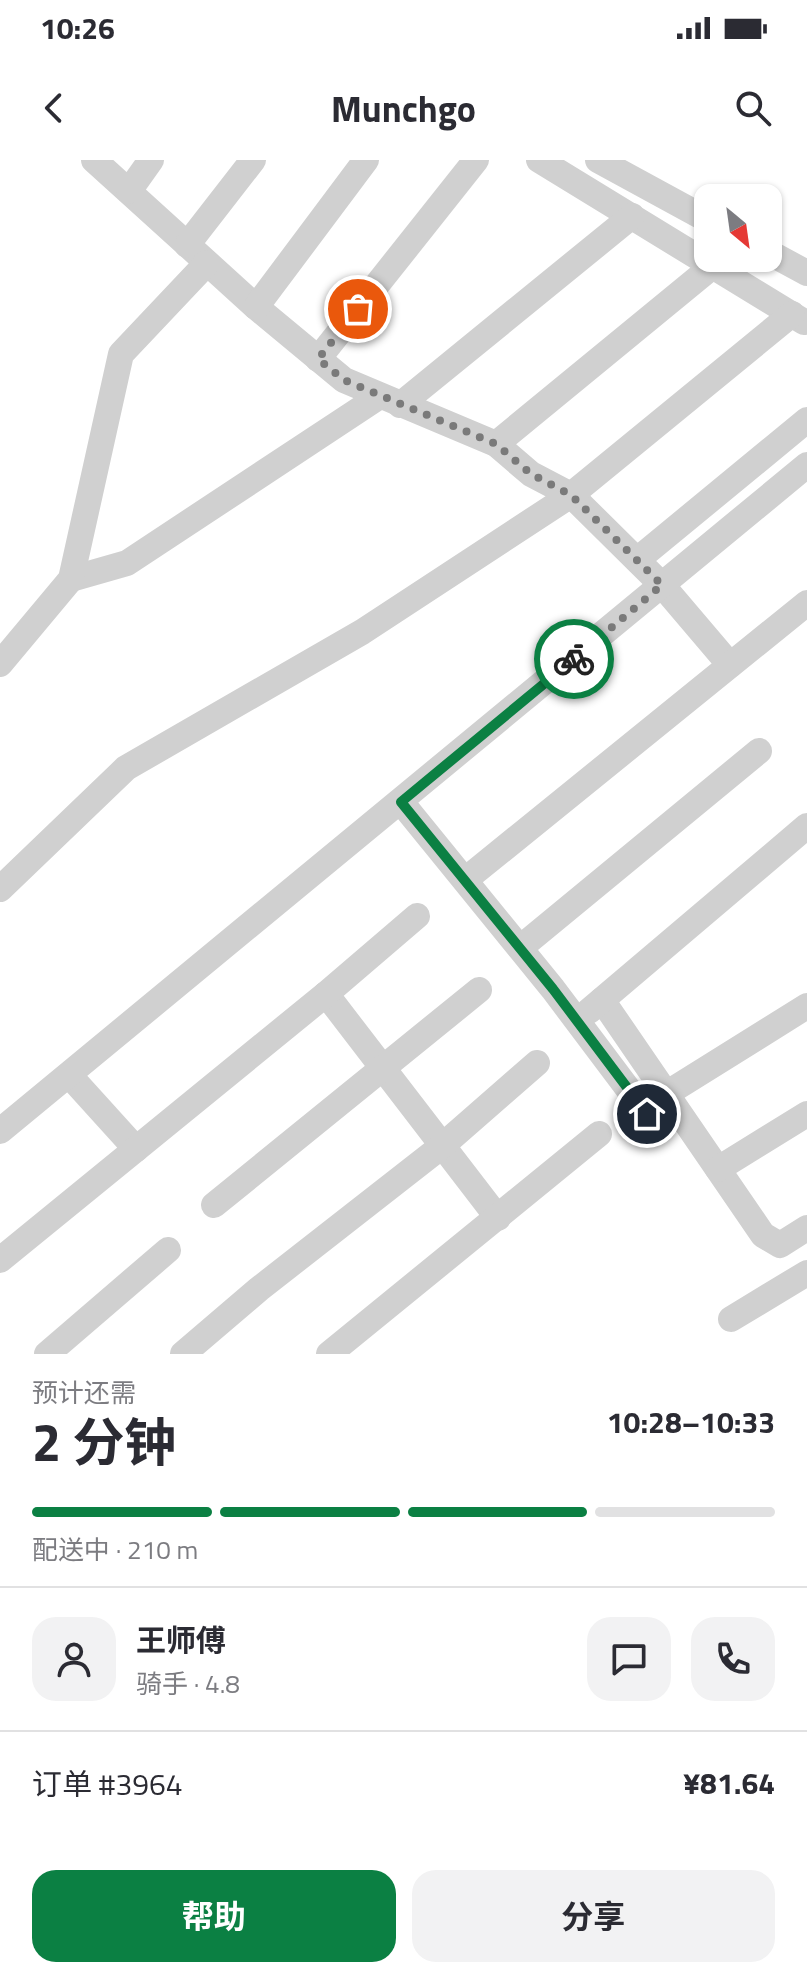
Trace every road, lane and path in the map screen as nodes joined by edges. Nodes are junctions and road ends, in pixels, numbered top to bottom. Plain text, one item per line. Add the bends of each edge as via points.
1 (94, 160) edge
2 (151, 160) edge
3 (253, 160) edge
4 (366, 160) edge
5 (476, 160) edge
6 (539, 160) edge
7 (598, 160) edge
8 (129, 191) junction
9 (694, 212) edge
10 (632, 216) junction
11 (187, 245) junction
12 (694, 253) edge
13 (782, 260) edge
14 (207, 263) junction
15 (705, 272) edge
16 (725, 272) edge
17 (807, 273) edge
18 (256, 307) junction
19 (799, 319) edge
20 (318, 359) junction
21 (390, 400) junction
22 (807, 420) edge
23 (496, 444) junction
24 (807, 465) edge
25 (571, 495) junction
26 (637, 560) junction
27 (71, 579) junction
28 (662, 585) junction
29 (807, 603) edge
30 (0, 664) edge
31 (730, 665) junction
32 (759, 751) dead end
33 (401, 802) junction
34 (807, 826) edge
35 (465, 880) junction
36 (0, 889) edge
37 (417, 916) dead end
38 (520, 948) junction
39 (479, 990) dead end
40 (326, 994) junction
41 (602, 1000) junction
42 (807, 1006) edge
43 (577, 1021) junction
44 (537, 1063) dead end
45 (383, 1068) junction
46 (69, 1075) junction
47 (666, 1094) junction
48 (647, 1114) dead end
49 (807, 1114) edge
50 (0, 1131) edge
51 (599, 1134) dead end
52 (442, 1146) junction
53 (136, 1149) junction
54 (718, 1169) junction
55 (214, 1205) dead end
56 (498, 1218) junction
57 (807, 1228) edge
58 (168, 1250) dead end
59 (0, 1260) edge
60 (807, 1273) edge
61 (731, 1319) dead end
62 (47, 1354) edge
63 (183, 1354) edge
64 (329, 1354) edge

1 - 8 street
2 - 8 street
3 - 11 street
4 - 18 street
5 - 20 street
6 - 10 street
7 - 9 street
8 - 11 street
10 - 12 street
10 - 21 street
11 - 14 street
13 - 17 street
14 - 18 street
14 - 27 street via 121,354
15 - 23 street
16 - 19 street
18 - 20 street
19 - 25 street
20 - 21 street via 344,380
21 - 23 street
21 - 27 street via 127,563
22 - 26 street
23 - 25 street via 531,474
24 - 28 street
25 - 26 street
25 - 36 street via 362,632 126,768
26 - 28 street
27 - 30 street
28 - 31 street
28 - 33 street
29 - 31 street
31 - 35 street
32 - 38 street
33 - 35 street
33 - 46 street
34 - 41 street
35 - 38 street
37 - 40 street
38 - 43 street
39 - 45 street
40 - 45 street
40 - 53 street
41 - 43 street
41 - 47 street
42 - 47 street
43 - 48 street
44 - 52 street
45 - 52 street
45 - 55 street
46 - 50 street
46 - 53 street
47 - 54 street
49 - 54 street
51 - 56 street
52 - 56 street
52 - 63 street
53 - 59 street
54 - 57 street via 763,1235 780,1245
56 - 64 street
58 - 62 street
60 - 61 street

